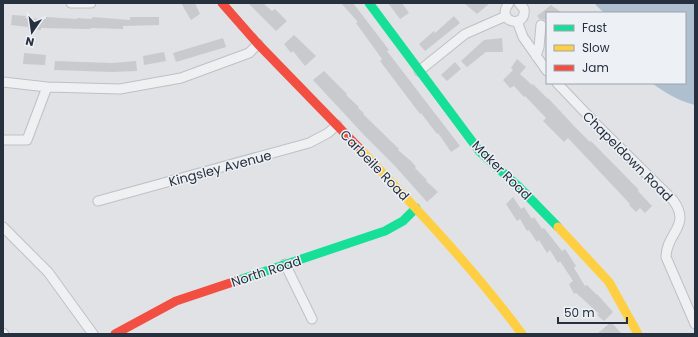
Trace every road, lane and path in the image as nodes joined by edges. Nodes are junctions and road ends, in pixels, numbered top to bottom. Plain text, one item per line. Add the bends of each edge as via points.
1 (71, 3) edge
2 (91, 3) edge
3 (222, 3) edge
4 (368, 3) edge
5 (509, 3) edge
6 (518, 3) edge
7 (506, 16) junction
8 (517, 21) junction
9 (541, 25) dead end
10 (258, 44) junction
11 (536, 56) junction
12 (546, 70) edge
13 (419, 71) junction
14 (3, 82) edge
15 (558, 84) edge
16 (47, 87) junction
17 (337, 125) junction
18 (3, 140) edge
19 (98, 201) dead end
20 (416, 208) junction
21 (3, 227) edge
22 (285, 264) junction
23 (312, 319) dead end
24 (695, 324) edge
25 (131, 330) edge
26 (93, 334) edge
27 (115, 334) edge
28 (522, 334) edge
29 (638, 334) edge

1 - 2 street
3 - 10 street, Carbeile Road
4 - 13 street, Maker Road
5 - 7 street via 505,10
6 - 8 street via 524,12 522,18
7 - 8 street via 511,21
7 - 13 street via 465,34
8 - 11 street via 523,38
9 - 11 street
10 - 16 street via 250,53 181,78 120,89
10 - 17 street, Carbeile Road
11 - 12 street
13 - 29 street, Maker Road via 480,152 518,186 600,270
14 - 16 street
15 - 24 street, Chapeldown Road via 678,207 679,224 666,249 666,257
16 - 18 street via 26,140
17 - 19 street, Kingsley Avenue via 309,143
17 - 20 street, Carbeile Road
20 - 22 street, North Road via 403,221 385,231
20 - 28 street, Carbeile Road via 498,302
21 - 26 street via 48,272
22 - 23 street
22 - 25 street, North Road via 176,301
25 - 27 street, North Road

